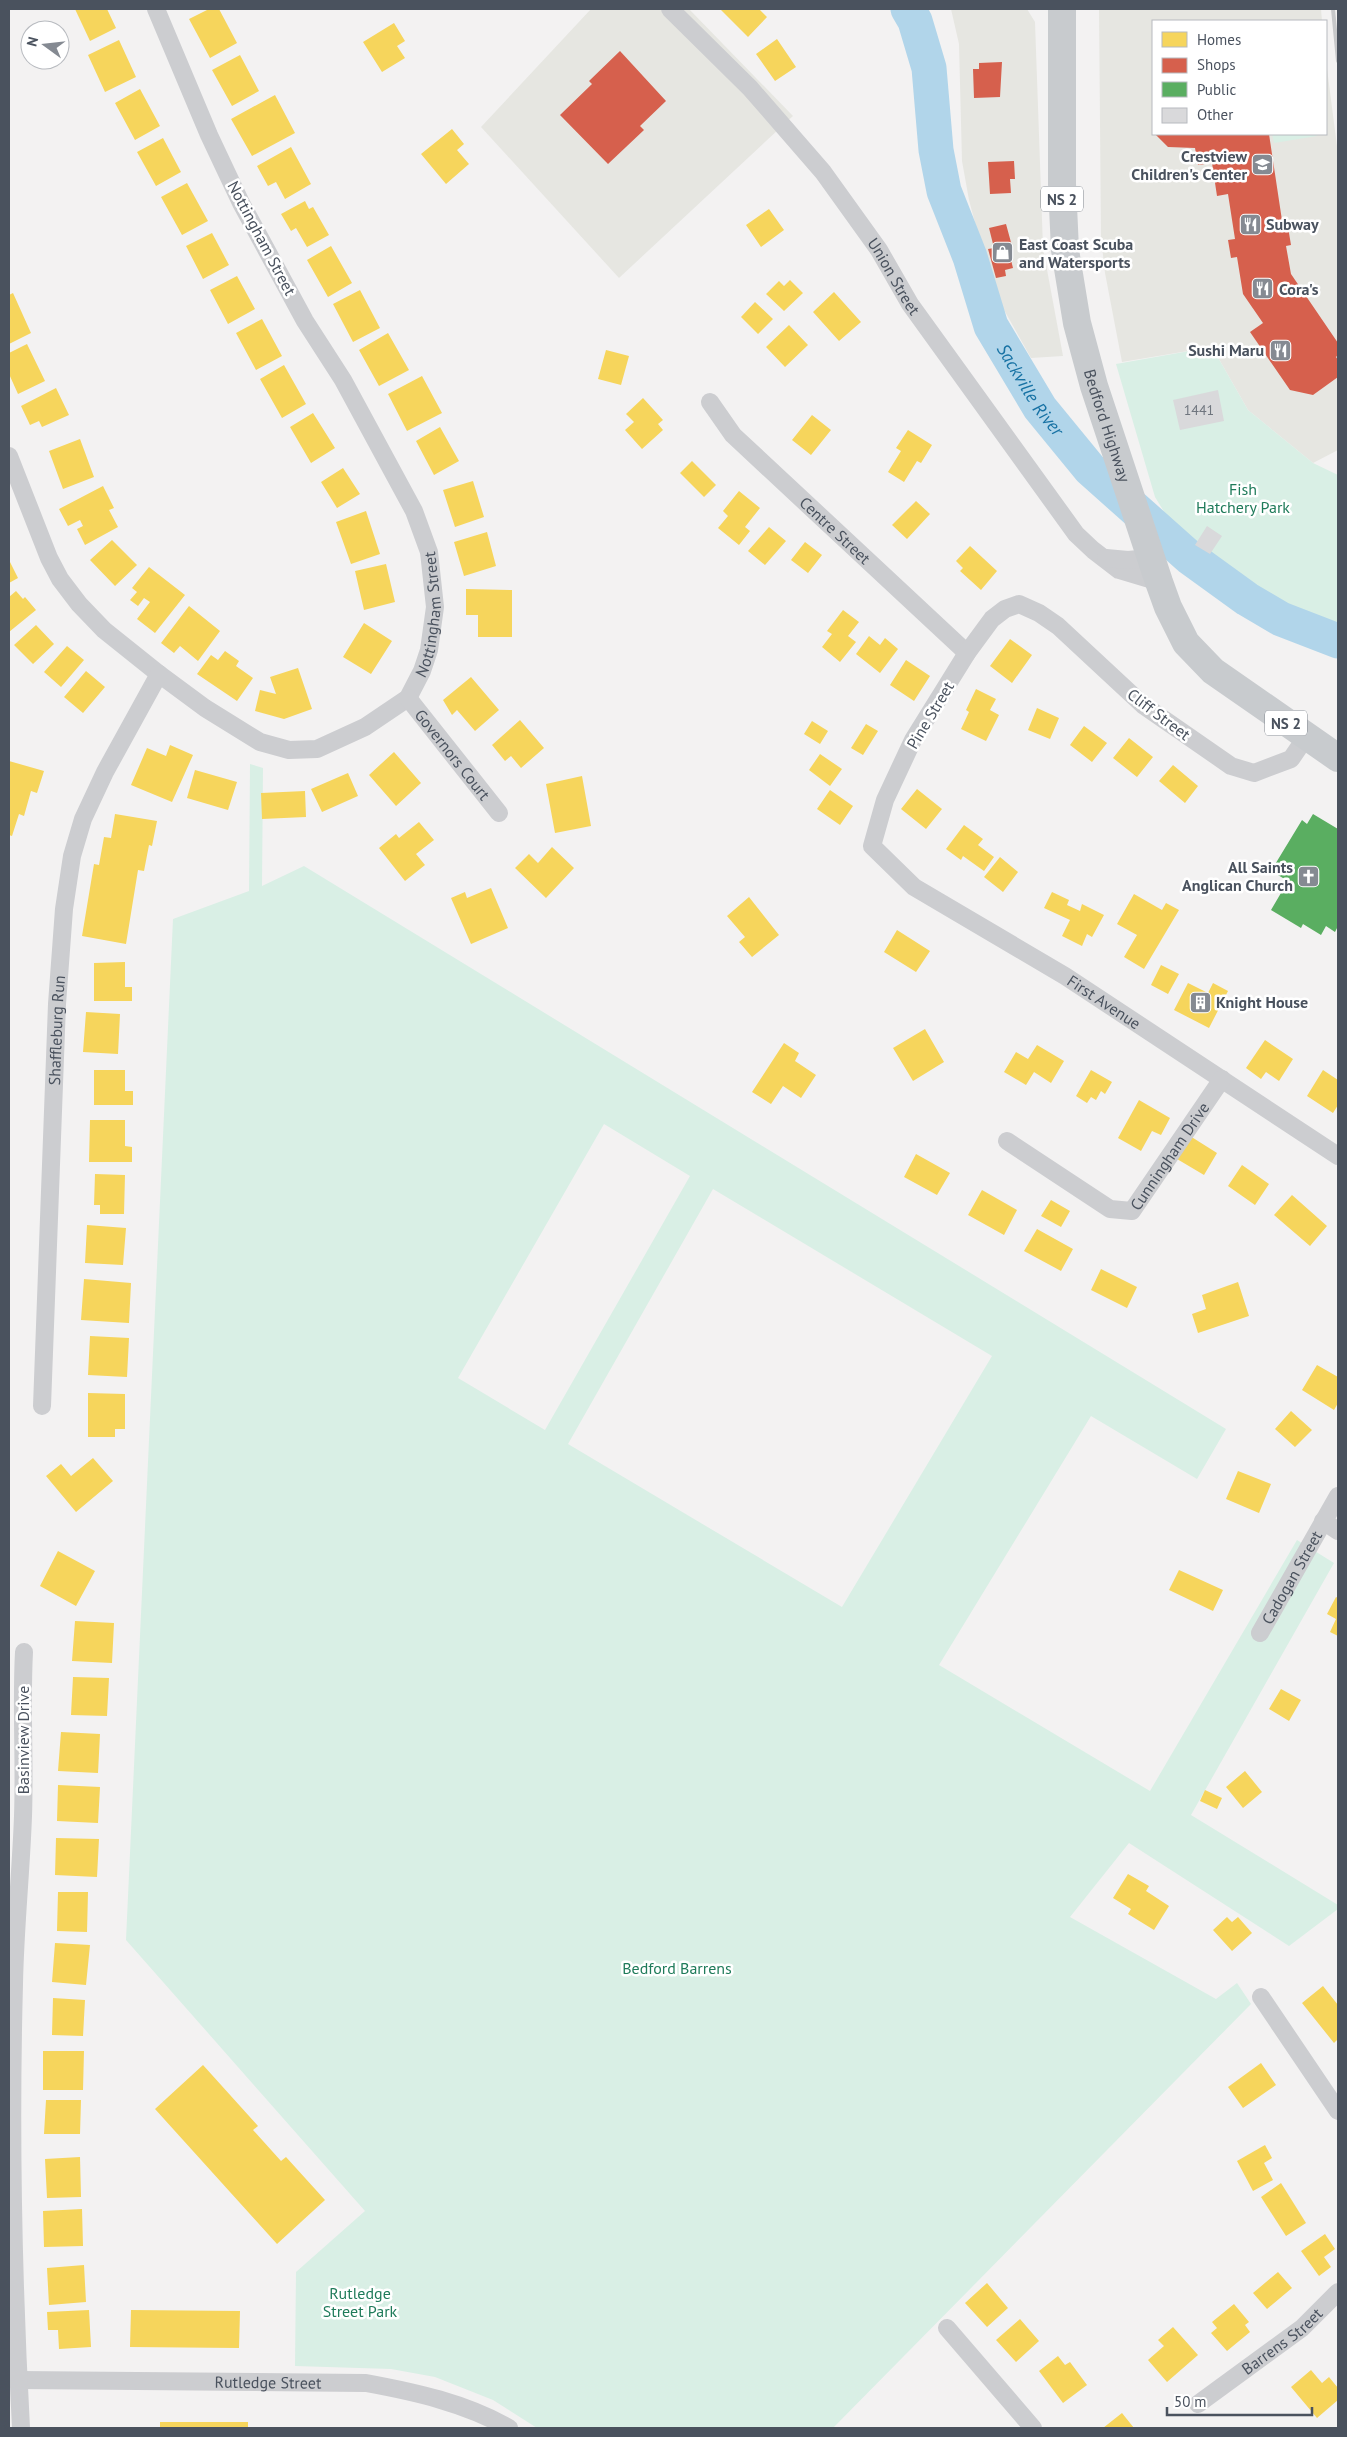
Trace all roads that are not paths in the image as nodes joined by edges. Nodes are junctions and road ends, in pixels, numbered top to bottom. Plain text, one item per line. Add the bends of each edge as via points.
1 (156, 9) edge
2 (670, 9) edge
3 (1062, 9) edge
4 (710, 402) dead end
5 (9, 456) edge
6 (1103, 557) junction
7 (1154, 570) junction
8 (1019, 604) joint
9 (968, 653) junction
10 (160, 674) junction
11 (408, 698) junction
12 (1306, 738) junction
13 (1338, 758) edge
14 (499, 813) dead end
15 (872, 846) joint
16 (1222, 1079) junction
17 (1007, 1141) dead end
18 (1338, 1156) edge
19 (42, 1406) dead end
20 (1338, 1496) edge
21 (1323, 1521) junction
22 (1338, 1531) edge
23 (1260, 1633) dead end
24 (24, 1652) dead end
25 (1261, 1997) dead end
26 (1338, 2111) edge
27 (1338, 2292) edge
28 (947, 2328) dead end
29 (18, 2380) junction
30 (1198, 2404) dead end
31 (21, 2428) edge
32 (509, 2428) edge
33 (1033, 2428) edge

1 - 11 street, Nottingham Street via 241,203 414,511 429,552 434,607 429,650
2 - 6 street, Union Street via 750,88 822,172 879,250 910,304 1076,534
3 - 7 main road, Bedford Highway / NS 2 via 1064,250 1077,324 1094,386
4 - 9 street, Centre Street via 733,435
5 - 10 street, Nottingham Street via 60,579 104,630
6 - 7 street via 1128,560
6 - 7 street, Union Street via 1119,570
7 - 12 main road, Bedford Highway / NS 2 via 1186,643 1213,671
8 - 9 street, Pine Street via 992,619
8 - 12 street, Cliff Street via 1058,626 1143,705 1231,766 1254,773 1291,758
9 - 15 street, Pine Street via 913,740 885,800
10 - 11 street, Nottingham Street via 205,708 260,742 289,750 317,749 339,740
10 - 19 street, Shaffleburg Run via 105,772 83,819 72,856 64,910 57,1004
11 - 14 street, Governors Court
12 - 13 main road, Bedford Highway / NS 2
15 - 16 street, First Avenue via 914,887 1065,976
16 - 17 street, Cunningham Drive via 1132,1211 1110,1209
16 - 18 street, First Avenue
20 - 21 street, Cadogan Street
21 - 22 street
21 - 23 street, Cadogan Street
24 - 29 street, Basinview Drive via 23,1815 14,1982 12,2107 13,2291
25 - 26 street
27 - 30 street, Barrens Street via 1302,2328
28 - 33 street
29 - 31 street, Basinview Drive
29 - 32 street, Rutledge Street via 366,2383 464,2407

